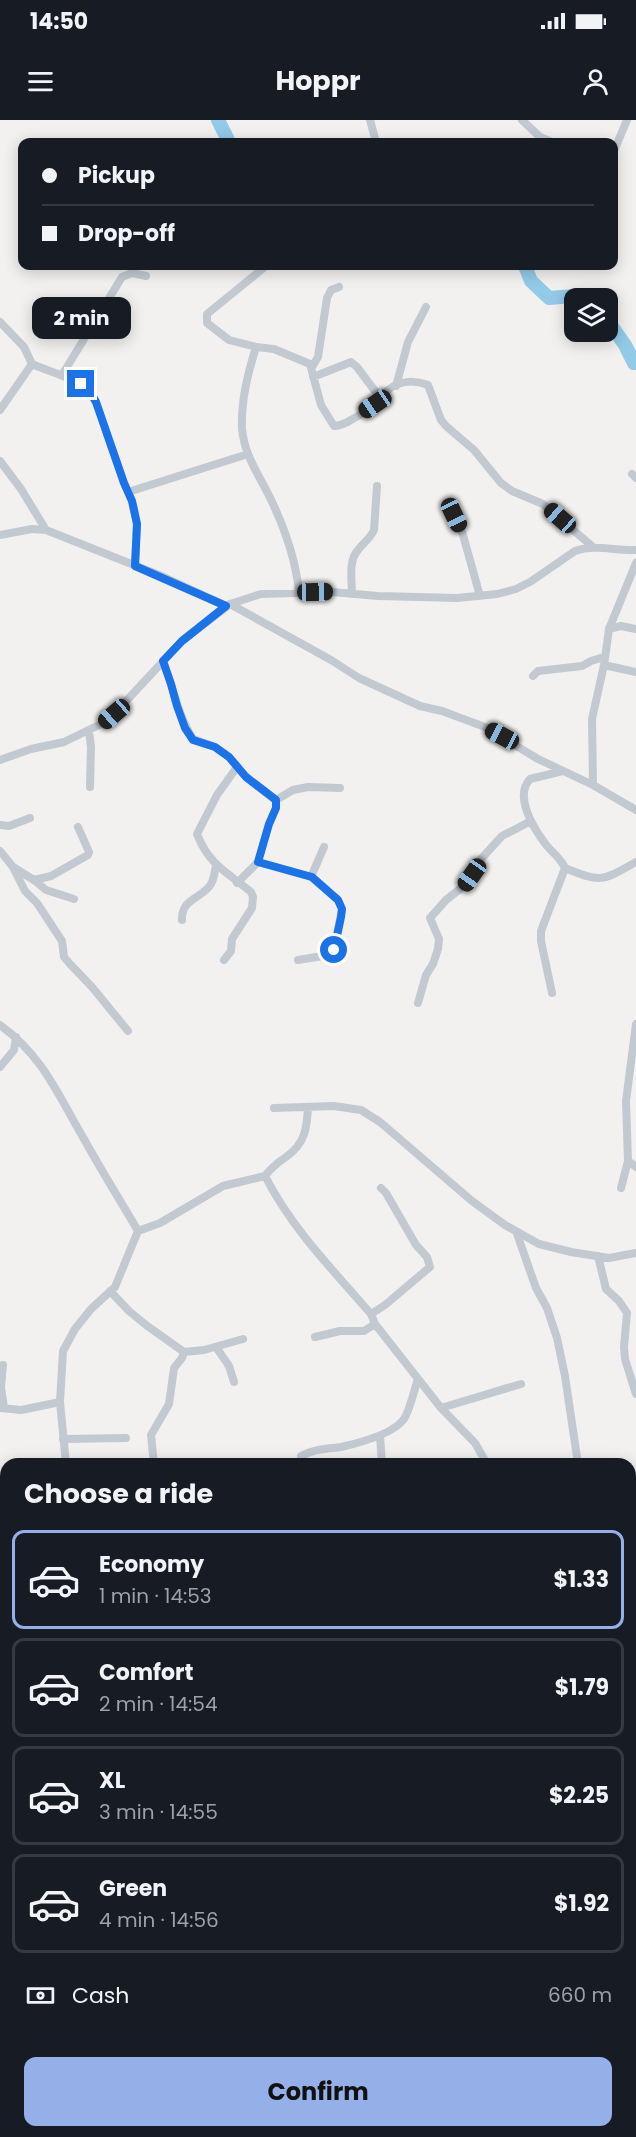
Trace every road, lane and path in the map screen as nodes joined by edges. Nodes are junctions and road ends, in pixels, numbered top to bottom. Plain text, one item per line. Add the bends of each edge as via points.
1 (370, 120) edge
2 (522, 120) edge
3 (627, 120) edge
4 (375, 138) edge
5 (542, 138) edge
6 (618, 141) edge
7 (261, 270) edge
8 (146, 276) dead end
9 (339, 287) dead end
10 (426, 306) dead end
11 (0, 322) edge
12 (256, 347) junction
13 (32, 364) junction
14 (312, 367) junction
15 (62, 375) junction
16 (313, 377) junction
17 (396, 386) junction
18 (381, 399) junction
19 (0, 410) edge
20 (248, 454) junction
21 (0, 461) edge
22 (377, 486) dead end
23 (128, 492) junction
24 (454, 515) dead end
25 (46, 530) junction
26 (0, 535) edge
27 (592, 547) junction
28 (636, 550) edge
29 (636, 563) edge
30 (135, 566) junction
31 (299, 592) junction
32 (352, 594) junction
33 (480, 596) junction
34 (228, 605) junction
35 (609, 629) junction
36 (636, 629) edge
37 (163, 661) junction
38 (604, 661) junction
39 (636, 672) edge
40 (533, 676) dead end
41 (89, 730) junction
42 (0, 760) edge
43 (237, 767) junction
44 (563, 771) junction
45 (592, 785) junction
46 (90, 787) dead end
47 (340, 788) dead end
48 (276, 800) junction
49 (636, 810) edge
50 (30, 818) dead end
51 (531, 821) junction
52 (0, 825) edge
53 (78, 827) dead end
54 (324, 848) dead end
55 (0, 851) edge
56 (258, 862) junction
57 (636, 862) edge
58 (216, 865) junction
59 (13, 867) junction
60 (565, 868) junction
61 (312, 877) junction
62 (34, 880) junction
63 (237, 883) junction
64 (74, 899) dead end
65 (182, 920) dead end
66 (224, 960) dead end
67 (298, 960) dead end
68 (552, 993) dead end
69 (418, 1003) dead end
70 (636, 1024) edge
71 (0, 1025) edge
72 (128, 1031) dead end
73 (16, 1036) junction
74 (0, 1067) edge
75 (308, 1107) junction
76 (274, 1108) dead end
77 (628, 1161) junction
78 (636, 1167) edge
79 (265, 1176) junction
80 (381, 1188) dead end
81 (621, 1188) dead end
82 (138, 1231) junction
83 (516, 1231) junction
84 (636, 1253) edge
85 (598, 1256) junction
86 (110, 1291) junction
87 (370, 1314) junction
88 (375, 1324) junction
89 (315, 1337) dead end
90 (243, 1339) dead end
91 (216, 1347) junction
92 (184, 1352) junction
93 (3, 1365) dead end
94 (418, 1379) junction
95 (234, 1382) dead end
96 (521, 1384) dead end
97 (636, 1394) edge
98 (60, 1402) junction
99 (2, 1408) edge
100 (441, 1408) junction
101 (380, 1436) junction
102 (126, 1438) dead end
103 (63, 1439) junction
104 (301, 1456) dead end
105 (65, 1458) edge
106 (153, 1458) edge
107 (382, 1458) edge
108 (484, 1458) edge
109 (577, 1458) edge

1 - 4 street
2 - 5 street
3 - 6 street
7 - 12 street via 207,314 207,322 229,340
8 - 15 street via 132,273 122,277
9 - 14 street via 331,290 327,298 318,357
10 - 17 street via 408,342
11 - 13 street via 24,347
12 - 14 street via 274,350
12 - 20 street via 243,404 242,429
13 - 15 street
13 - 19 street
14 - 16 street
15 - 23 street via 90,391
16 - 18 street via 351,362
16 - 18 street via 321,405 334,426 343,425
17 - 18 street
17 - 27 street via 411,381 428,385 441,420 474,450 501,483 543,504
20 - 23 street
20 - 31 street via 284,532 296,567
21 - 25 street
22 - 32 street via 374,530 353,557
23 - 30 street via 137,524
24 - 33 street
25 - 26 street
25 - 30 street
27 - 28 street
27 - 33 street via 575,551 516,589
29 - 35 street
30 - 34 street
31 - 32 street
31 - 34 street via 261,594
32 - 33 street
34 - 37 street
34 - 44 street via 359,678 420,706 474,722
35 - 36 street
35 - 38 street
37 - 41 street via 114,714
37 - 43 street via 185,728 193,740 215,747
38 - 39 street
38 - 40 street via 538,671
38 - 45 street via 592,719
41 - 42 street via 64,742
41 - 46 street
43 - 48 street
43 - 58 street via 197,834
44 - 45 street
44 - 51 street via 527,782 525,801
45 - 49 street
47 - 48 street via 308,787
48 - 56 street
50 - 52 street via 9,826
51 - 60 street
51 - 69 street via 502,836 465,885 430,918 439,939 438,949
53 - 62 street via 88,855 51,876
54 - 61 street
55 - 59 street
56 - 61 street
56 - 63 street
57 - 60 street via 609,878 599,879
58 - 63 street
58 - 65 street via 211,885 187,904
59 - 62 street
59 - 72 street via 25,891 62,941 64,957
60 - 68 street via 541,932
61 - 67 street via 338,900 341,917 334,950 329,955
62 - 64 street via 46,890
63 - 66 street via 251,892 252,908
70 - 77 street via 626,1101
71 - 73 street
73 - 74 street via 14,1050
73 - 82 street via 44,1067
75 - 76 street
75 - 79 street via 300,1145
75 - 83 street via 361,1110 472,1201
77 - 78 street
77 - 81 street
79 - 82 street via 223,1186 160,1223
79 - 87 street via 303,1238
80 - 87 street via 430,1267
82 - 86 street
83 - 85 street via 539,1244
83 - 109 street via 557,1338
84 - 85 street
85 - 97 street via 606,1289 627,1313 625,1359
86 - 92 street via 146,1325
86 - 98 street via 75,1329 63,1351
87 - 88 street
88 - 89 street via 364,1331
88 - 94 street
90 - 91 street
91 - 92 street
91 - 95 street
92 - 106 street via 174,1368 169,1404 151,1436
93 - 99 street
94 - 100 street
94 - 101 street via 404,1419
96 - 100 street
98 - 99 street via 21,1410
98 - 103 street
100 - 108 street via 475,1443
101 - 104 street
101 - 107 street
102 - 103 street
103 - 105 street

